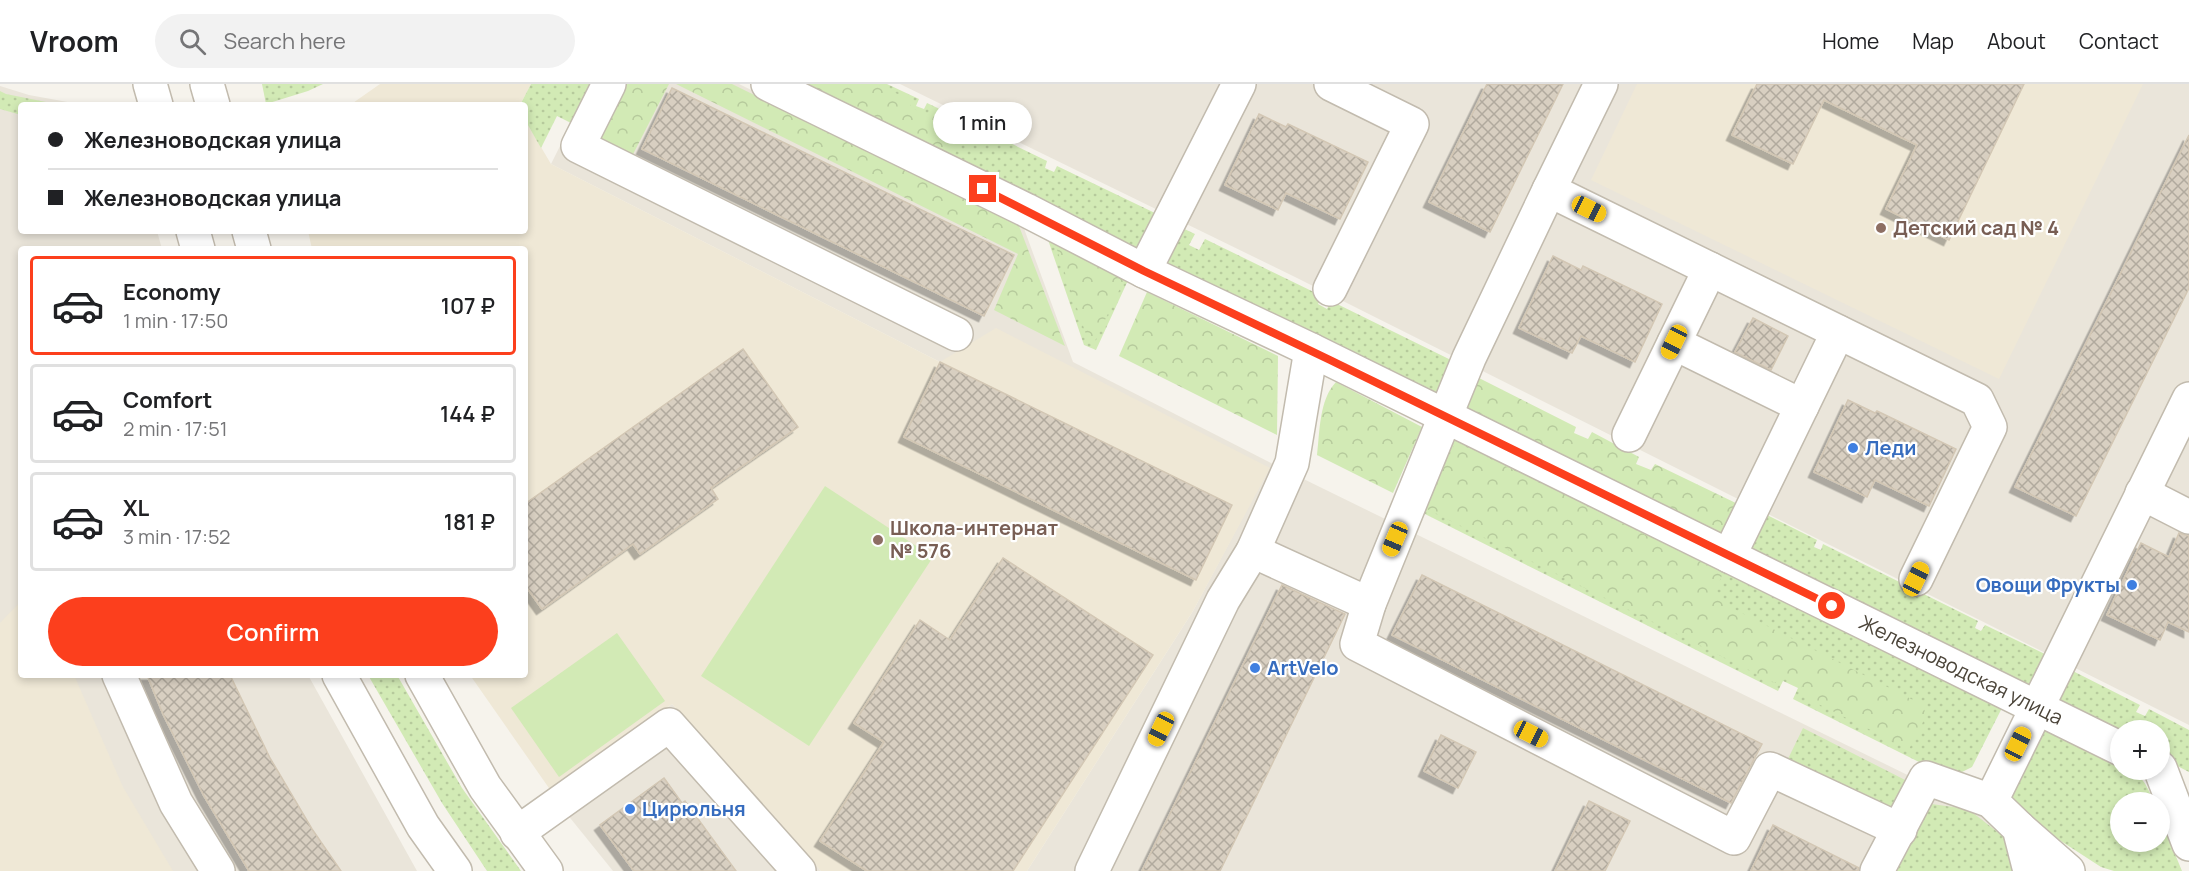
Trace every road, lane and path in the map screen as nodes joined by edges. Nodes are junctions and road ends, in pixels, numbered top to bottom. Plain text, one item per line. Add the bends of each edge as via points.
1 (150, 84) edge
2 (207, 84) edge
3 (609, 84) edge
4 (768, 84) edge
5 (1239, 84) edge
6 (1330, 84) edge
7 (1601, 84) edge
8 (155, 102) edge
9 (212, 102) edge
10 (1548, 190) junction
11 (1710, 269) junction
12 (1144, 271) junction
13 (1330, 289) dead end
14 (1839, 332) junction
15 (956, 334) dead end
16 (1674, 342) junction
17 (1311, 350) junction
18 (2189, 399) edge
19 (1802, 406) junction
20 (1445, 416) junction
21 (1629, 435) dead end
22 (2142, 493) junction
23 (2189, 517) edge
24 (1253, 551) junction
25 (1729, 556) junction
26 (1916, 579) dead end
27 (1369, 604) junction
28 (120, 678) edge
29 (341, 678) edge
30 (424, 678) edge
31 (2036, 707) junction
32 (2110, 744) edge
33 (2170, 773) edge
34 (1991, 801) junction
35 (2019, 828) junction
36 (1900, 830) junction
37 (517, 833) junction
38 (2189, 844) edge
39 (794, 870) edge
40 (218, 871) edge
41 (455, 871) edge
42 (546, 871) edge
43 (1092, 871) edge
44 (1877, 871) edge
45 (2030, 871) edge
46 (2068, 871) edge

1 - 8 street
2 - 9 street
3 - 15 street via 578,146
4 - 12 street, Железноводская улица
5 - 12 street
6 - 13 street via 1412,124
7 - 10 street
10 - 11 street
10 - 20 street
11 - 14 street
11 - 16 street
12 - 17 street, Железноводская улица
14 - 19 street
14 - 26 street via 1977,400 1990,428
16 - 19 street
16 - 21 street
17 - 20 street, Железноводская улица
17 - 24 street via 1292,463
18 - 22 street
19 - 25 street
20 - 25 street, Железноводская улица
20 - 27 street
22 - 23 street
22 - 31 street
24 - 27 street
24 - 43 street via 1223,600
25 - 31 street, Железноводская улица
27 - 36 street via 1357,644 1734,838 1770,768
28 - 40 street via 176,803
29 - 41 street via 423,826
30 - 37 street via 485,787
31 - 32 street, Железноводская улица
31 - 34 street
33 - 38 street
34 - 35 street
34 - 36 street via 1926,778
35 - 45 street
35 - 46 street
36 - 44 street
37 - 39 street via 669,725
37 - 42 street

